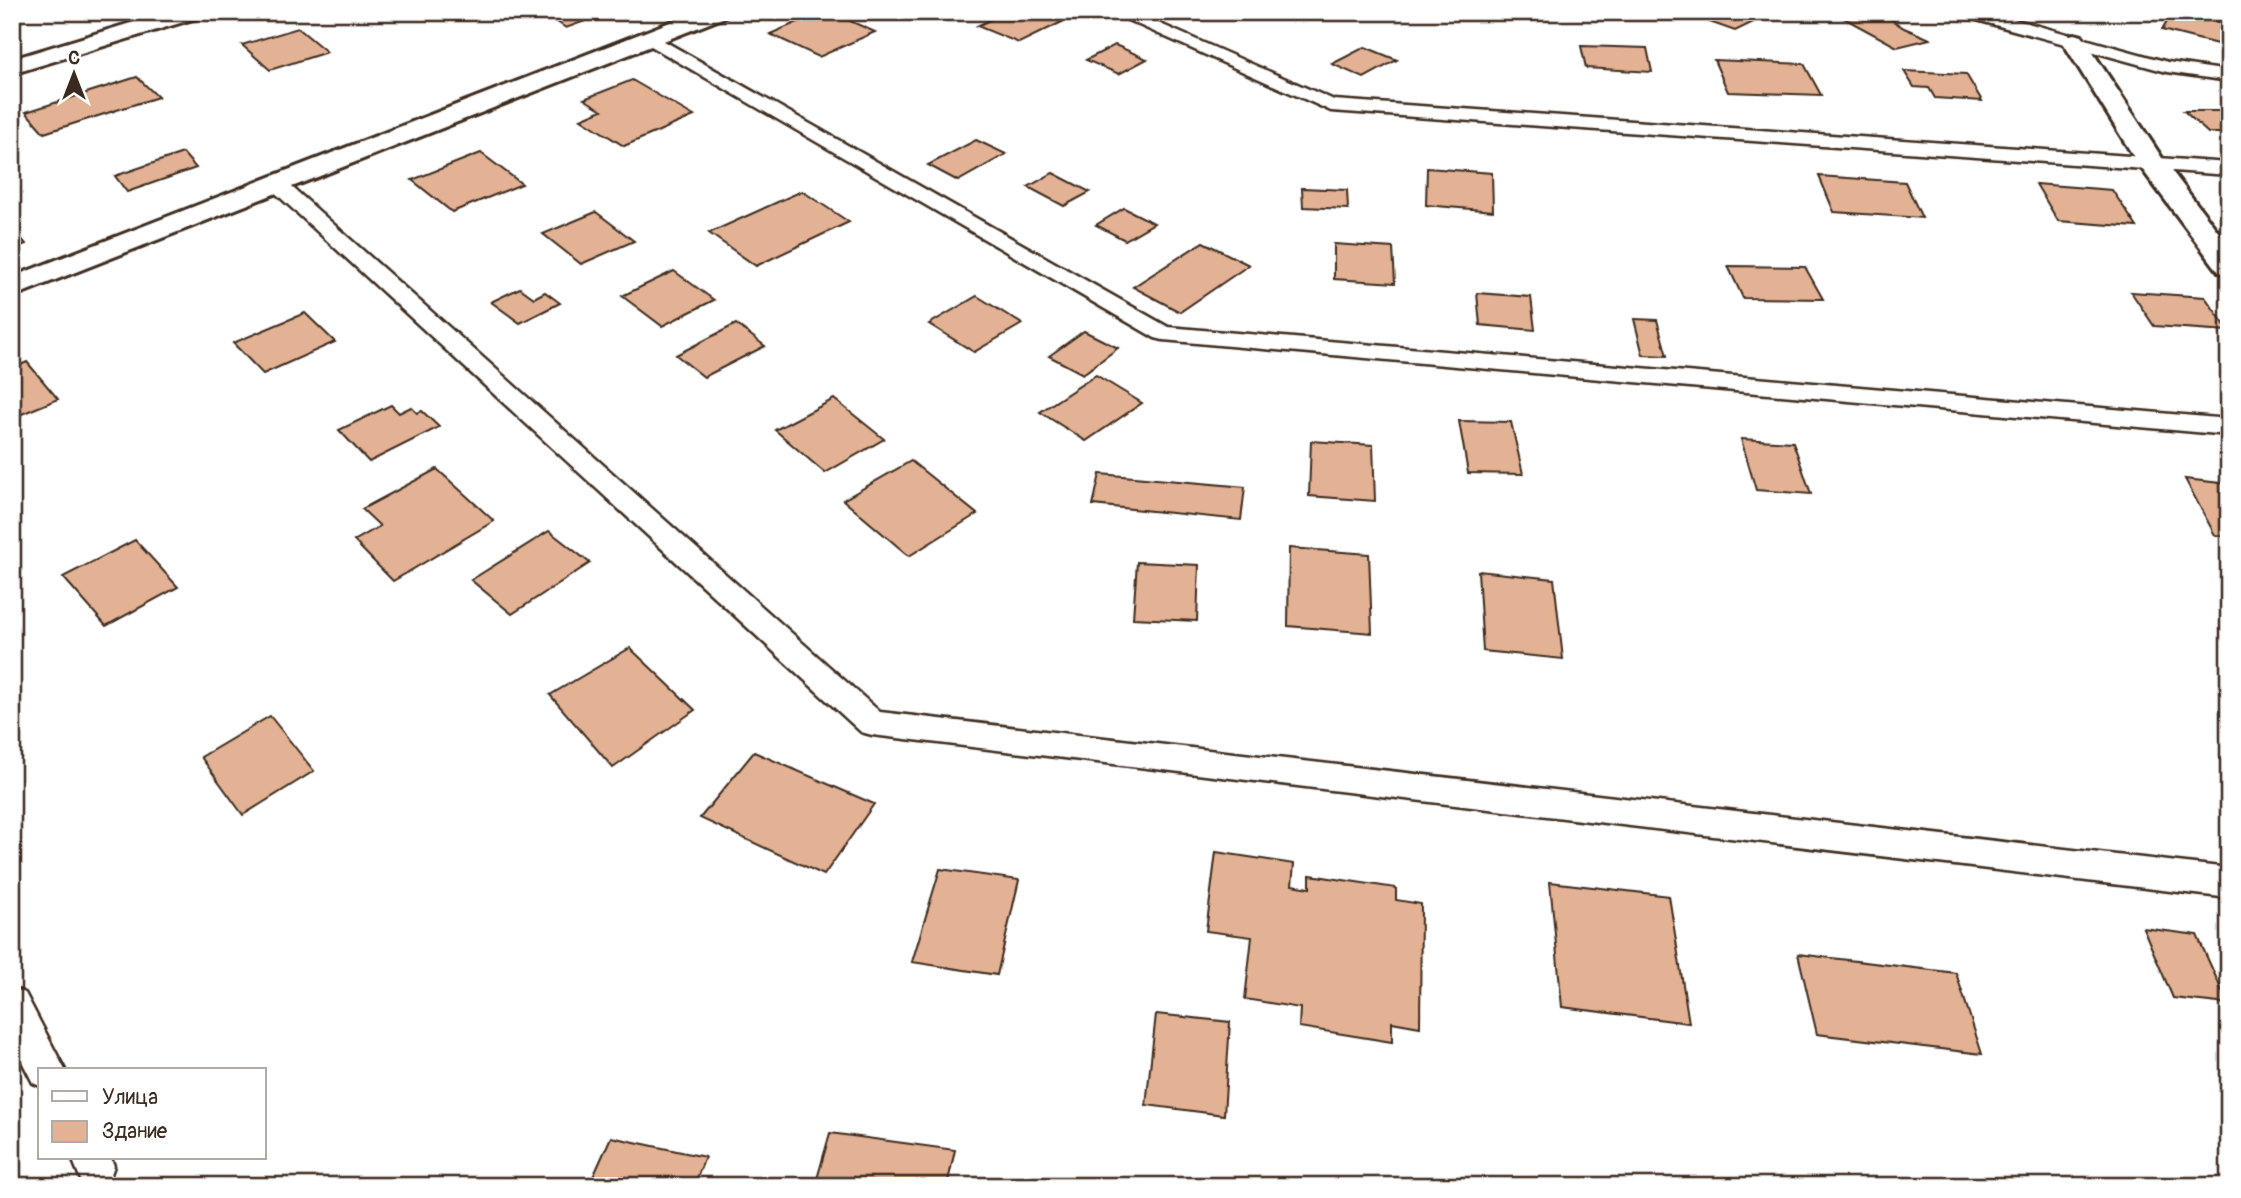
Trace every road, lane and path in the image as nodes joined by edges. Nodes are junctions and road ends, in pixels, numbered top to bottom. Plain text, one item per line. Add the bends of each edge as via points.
1 (192, 12) edge
2 (717, 12) edge
3 (1118, 12) edge
4 (1968, 12) edge
5 (650, 38) junction
6 (2074, 41) junction
7 (12, 67) edge
8 (2229, 76) edge
9 (2153, 165) junction
10 (2229, 169) edge
11 (277, 184) junction
12 (2229, 266) edge
13 (12, 288) edge
14 (2229, 427) edge
15 (2229, 883) edge
16 (12, 1005) edge
17 (45, 1068) edge

1 - 7 street
2 - 5 street
3 - 9 lane via 1331,105
4 - 6 lane
5 - 11 street
5 - 14 lane via 1163,333
6 - 8 lane via 2167,67
6 - 9 street
9 - 10 lane
9 - 12 street
11 - 13 street
11 - 15 lane via 872,723
16 - 17 lane

